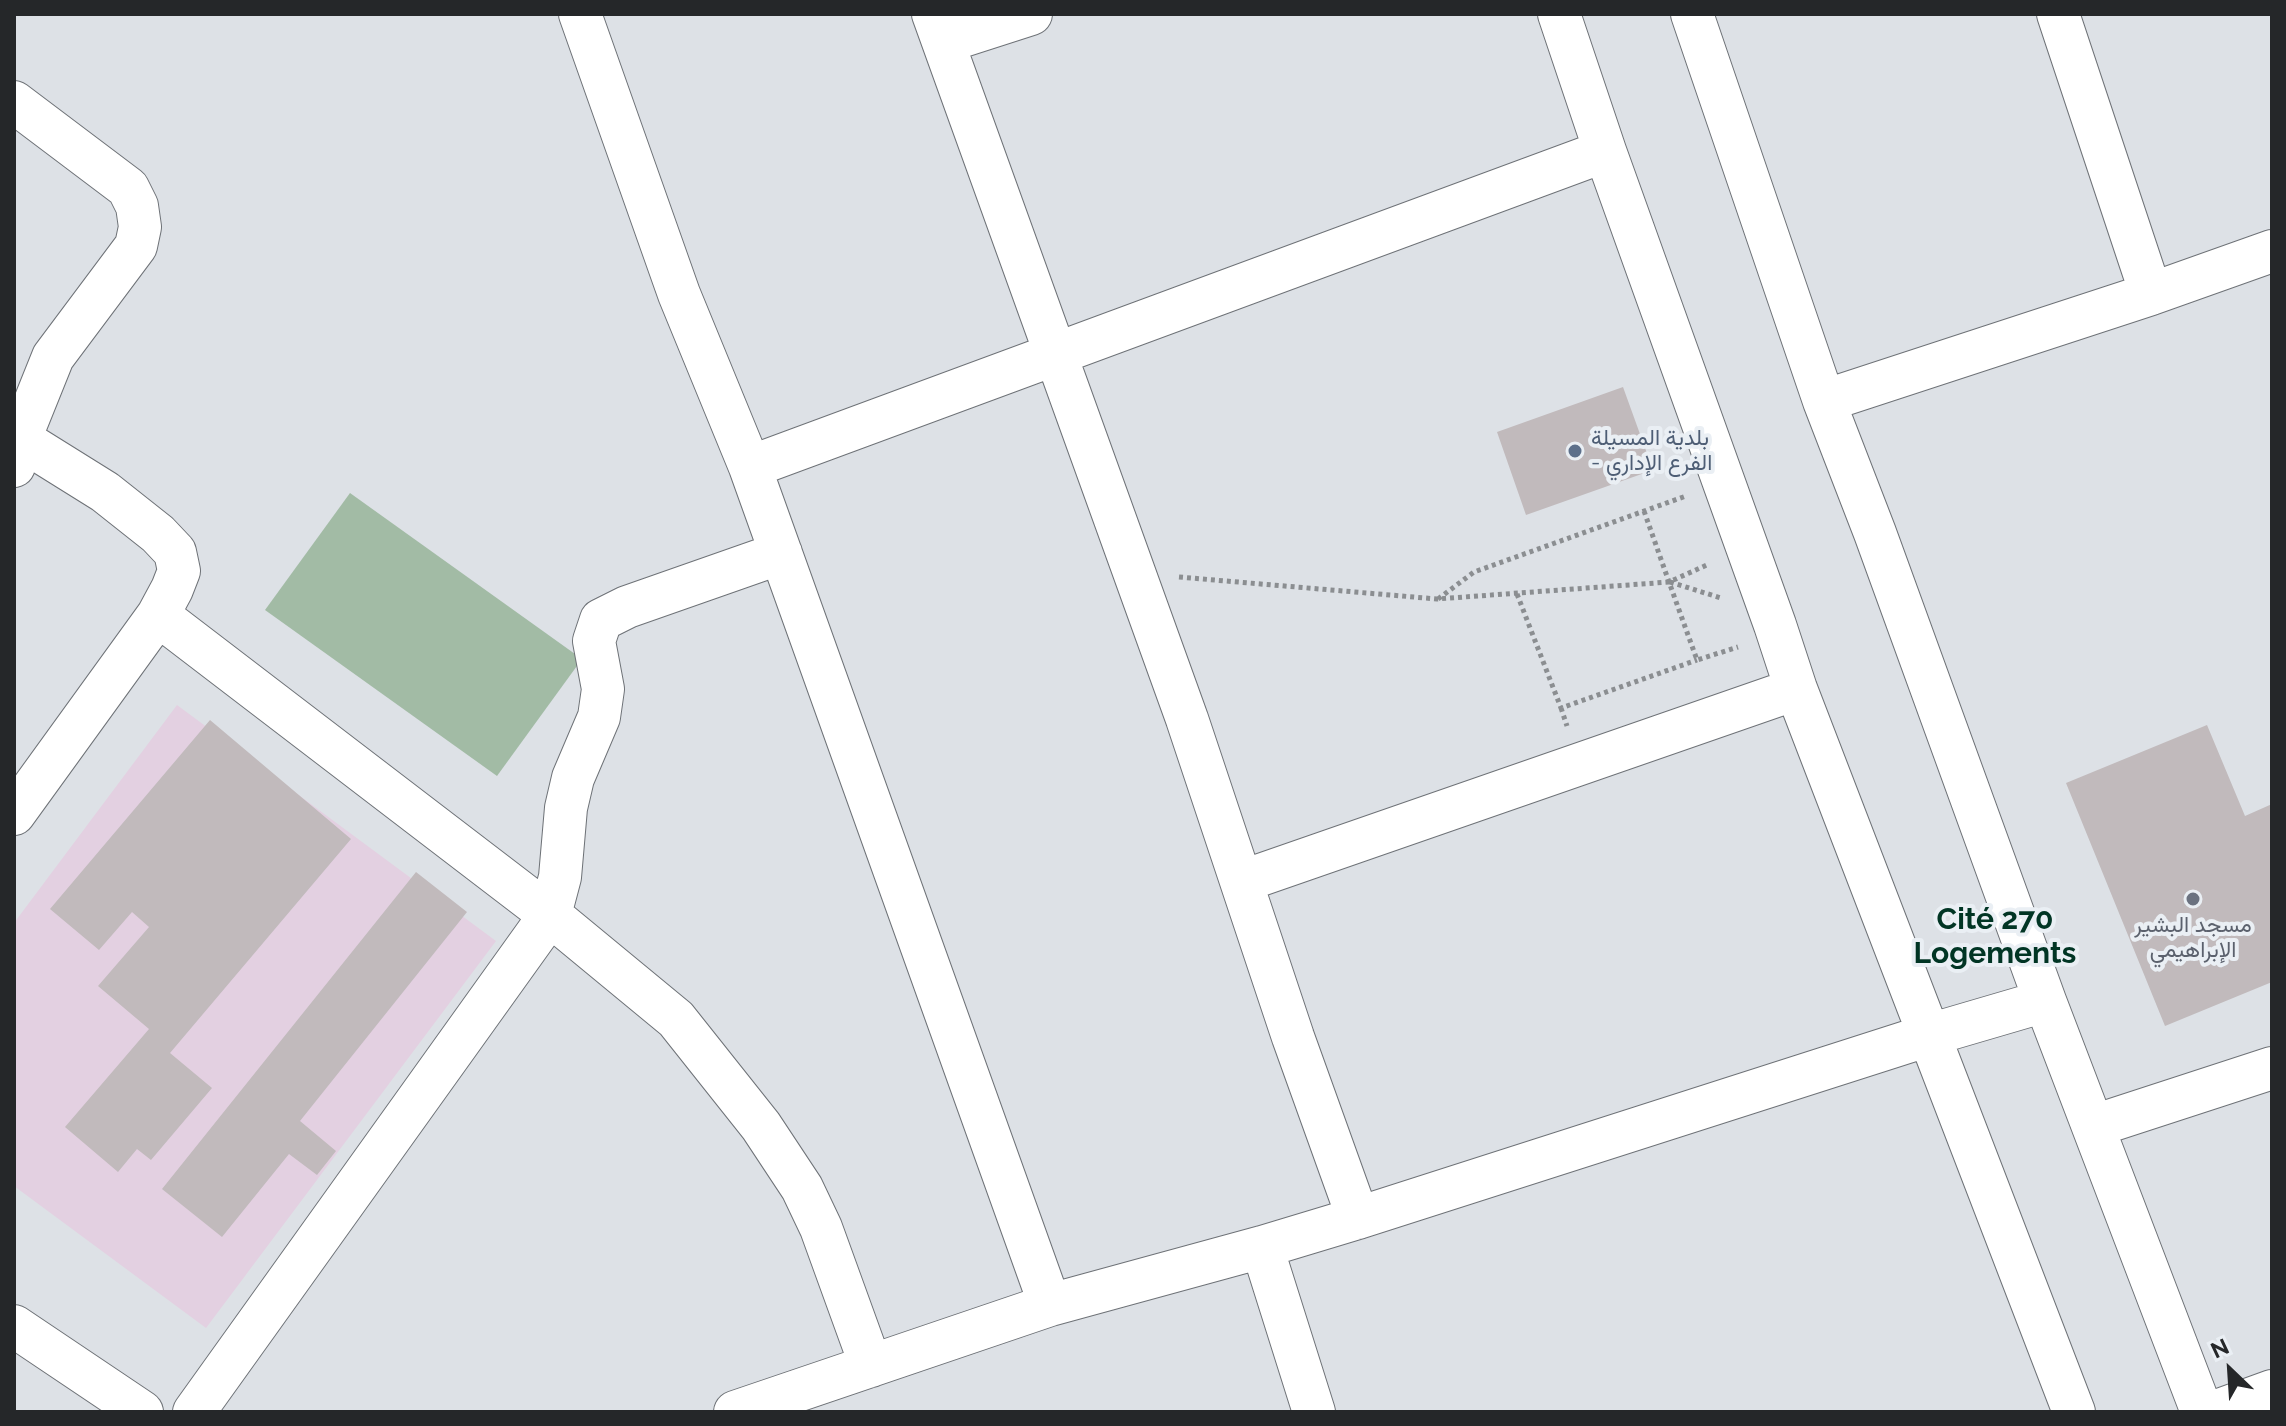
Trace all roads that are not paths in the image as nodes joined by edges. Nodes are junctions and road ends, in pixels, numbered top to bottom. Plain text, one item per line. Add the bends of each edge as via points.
1 (580, 14) edge
2 (1031, 14) edge
3 (1559, 14) edge
4 (1692, 14) edge
5 (2058, 14) edge
6 (938, 28) edge
7 (14, 102) edge
8 (1605, 151) junction
9 (2272, 251) edge
10 (2151, 294) junction
11 (1055, 353) junction
12 (1824, 401) junction
13 (17, 454) edge
14 (750, 467) junction
15 (781, 553) junction
16 (158, 615) junction
17 (1796, 689) junction
18 (14, 814) edge
19 (1243, 881) junction
20 (550, 915) junction
21 (2045, 1001) junction
22 (1929, 1035) junction
23 (2272, 1068) edge
24 (2094, 1126) junction
25 (1358, 1218) junction
26 (1262, 1247) junction
27 (1050, 1305) junction
28 (14, 1326) edge
29 (871, 1366) junction
30 (2272, 1391) edge
31 (142, 1412) edge
32 (194, 1412) edge
33 (735, 1412) edge
34 (1314, 1412) edge
35 (2074, 1412) edge
36 (2202, 1412) edge
37 (2214, 1412) edge

1 - 14 street via 679,294
2 - 6 street
3 - 8 street
4 - 12 street
5 - 10 street
6 - 11 street
7 - 13 street via 128,188 140,227 136,246 53,357
8 - 11 street
8 - 17 street
9 - 10 street
10 - 12 street
11 - 14 street
11 - 19 street
12 - 21 street
13 - 16 street via 105,492 175,552 179,571
14 - 15 street
15 - 20 street via 601,620 594,641 603,689 599,717 573,778
15 - 27 street
16 - 18 street
16 - 20 street
17 - 19 street
17 - 22 street
19 - 25 street
20 - 29 street via 676,1019 761,1126 821,1228
20 - 32 street
21 - 22 street
21 - 24 street
22 - 25 street
22 - 35 street
23 - 24 street
24 - 36 street
25 - 26 street
26 - 27 street
26 - 34 street
27 - 29 street
28 - 31 street
29 - 33 street
30 - 37 street

